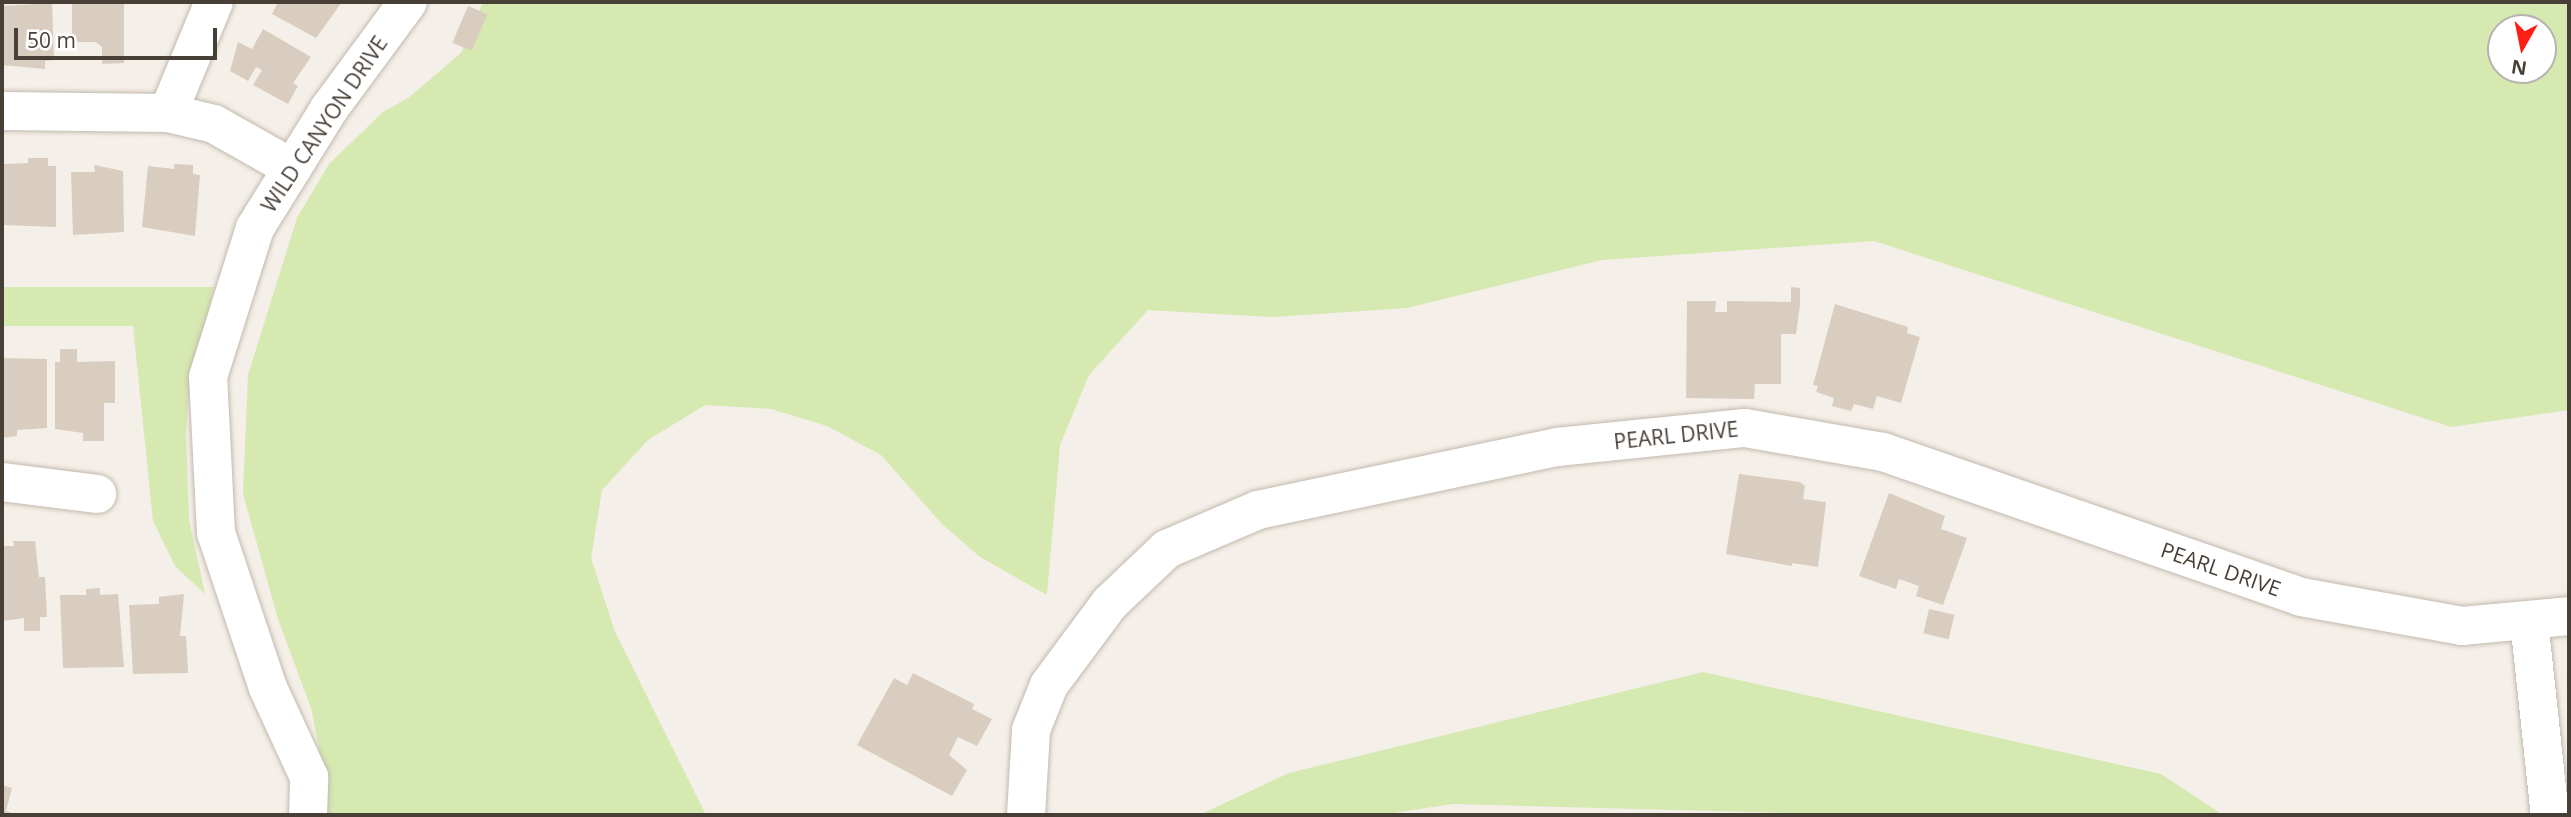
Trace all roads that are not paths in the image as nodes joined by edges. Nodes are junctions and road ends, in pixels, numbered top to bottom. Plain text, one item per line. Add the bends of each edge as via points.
1 (214, 2) edge
2 (408, 2) edge
3 (2, 111) edge
4 (168, 113) junction
5 (292, 168) junction
6 (2, 482) edge
7 (97, 494) dead end
8 (2569, 616) edge
9 (2529, 620) junction
10 (308, 815) edge
11 (1026, 815) edge
12 (2550, 815) edge

1 - 4 street
2 - 5 street, WILD CANYON DRIVE
3 - 4 street
4 - 5 street via 214,124
5 - 10 street, WILD CANYON DRIVE via 255,228 208,377 216,533 268,688 309,776
6 - 7 street
8 - 9 street, PEARL DRIVE
9 - 11 street, PEARL DRIVE via 2462,626 2301,597 1883,452 1745,428 1557,447 1258,510 1167,549 1110,603 1049,685 1031,730
9 - 12 street

